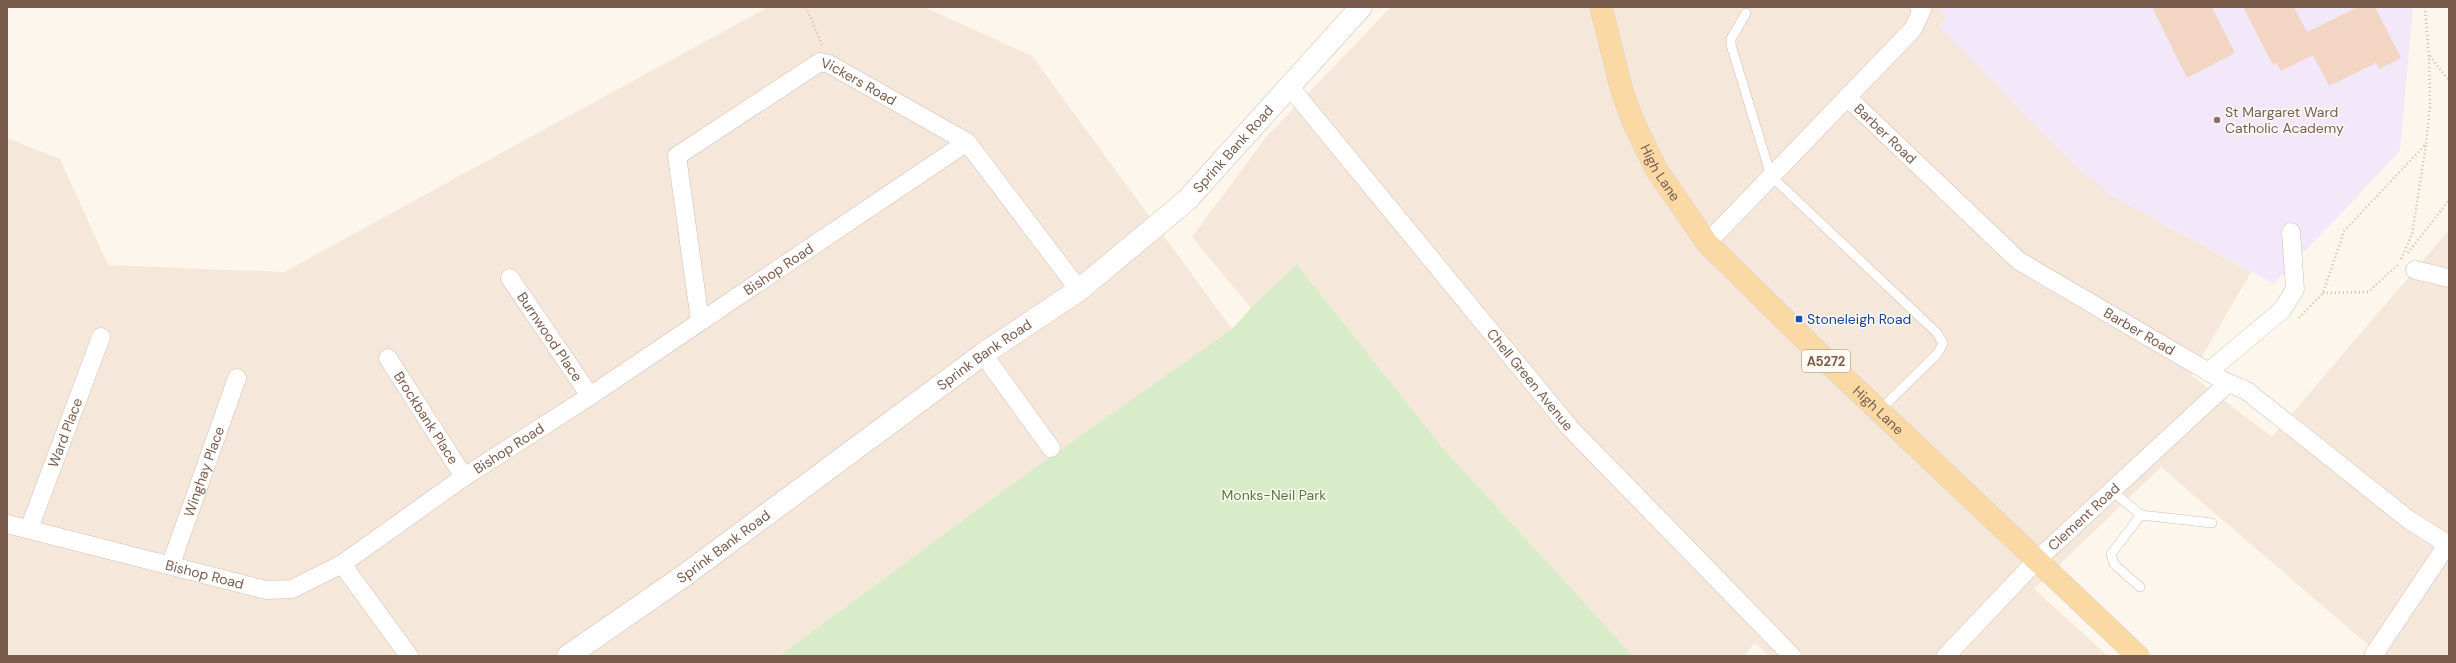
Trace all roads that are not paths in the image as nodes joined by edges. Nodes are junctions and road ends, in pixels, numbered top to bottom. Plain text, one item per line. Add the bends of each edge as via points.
1 (1361, 7) edge
2 (1601, 7) edge
3 (1921, 8) edge
4 (1746, 13) dead end
5 (1289, 86) junction
6 (1847, 97) junction
7 (967, 142) junction
8 (1771, 176) junction
9 (2290, 232) dead end
10 (1707, 244) junction
11 (2407, 267) road end
12 (510, 278) dead end
13 (2449, 278) edge
14 (1079, 290) junction
15 (700, 322) junction
16 (101, 336) dead end
17 (983, 354) junction
18 (388, 358) dead end
19 (2208, 372) junction
20 (237, 378) dead end
21 (2228, 383) junction
22 (590, 396) junction
23 (1879, 411) junction
24 (1052, 448) dead end
25 (464, 477) junction
26 (2112, 491) junction
27 (2140, 515) junction
28 (2212, 523) dead end
29 (7, 524) edge
30 (29, 529) junction
31 (2448, 544) edge
32 (2038, 559) junction
33 (171, 564) junction
34 (342, 564) junction
35 (2140, 587) dead end
36 (410, 656) edge
37 (568, 656) edge
38 (1792, 656) edge
39 (1946, 656) edge
40 (2138, 656) edge
41 (2373, 656) edge

1 - 5 street, Sprink Bank Road
2 - 10 main road, High Lane / A5272 via 1622,91 1633,121 1656,169
3 - 6 street via 1913,28
4 - 8 lane via 1731,39 1731,45
5 - 14 street, Sprink Bank Road via 1186,201
5 - 38 street, Chell Green Avenue via 1570,428
6 - 8 street
6 - 19 street, Barber Road via 2019,261
7 - 14 street, Vickers Road
7 - 15 street, Bishop Road
7 - 15 street, Vickers Road via 829,64 820,62 677,156
8 - 10 street
8 - 23 lane via 1941,339 1942,348 1938,353
9 - 19 street via 2295,290 2282,310
10 - 23 main road, High Lane / A5272
11 - 13 street
12 - 22 street, Burnwood Place
14 - 17 street, Sprink Bank Road
15 - 22 street, Bishop Road
16 - 30 street, Ward Place
17 - 24 street
17 - 37 street, Sprink Bank Road via 685,575
18 - 25 street, Brockbank Place
19 - 21 street, Barber Road
20 - 33 street, Winghay Place
21 - 26 street, Clement Road
21 - 31 street, Barber Road via 2247,391 2409,520
22 - 25 street, Bishop Road
23 - 32 main road, High Lane / A5272
25 - 34 street, Bishop Road
26 - 27 lane
26 - 32 street, Clement Road
27 - 28 lane
27 - 35 lane via 2111,554 2114,564
29 - 30 street, Bishop Road
30 - 33 street, Bishop Road
31 - 41 street
32 - 39 street, Clement Road
32 - 40 main road, High Lane / A5272
33 - 34 street, Bishop Road via 266,590 292,589
34 - 36 street

